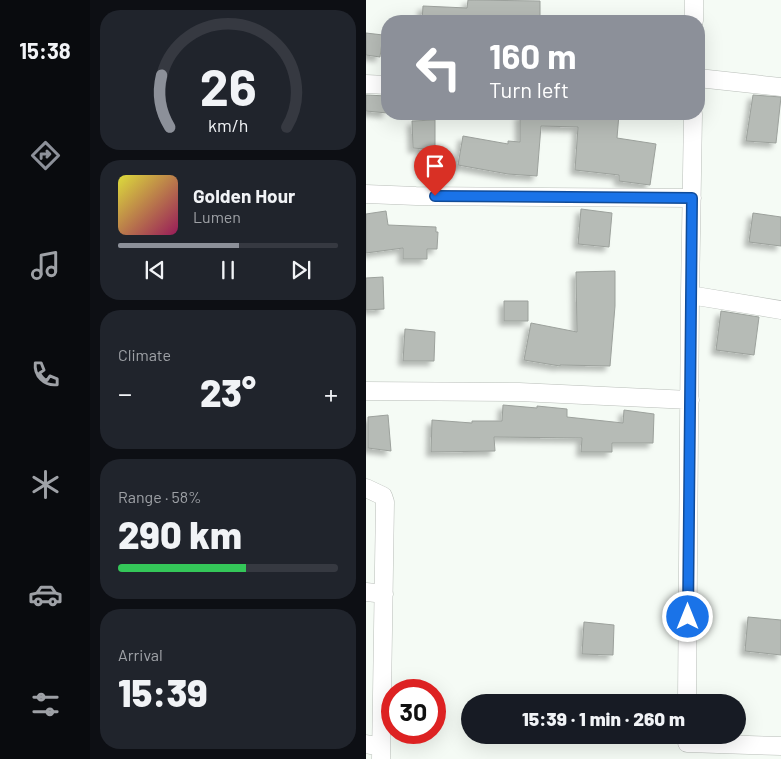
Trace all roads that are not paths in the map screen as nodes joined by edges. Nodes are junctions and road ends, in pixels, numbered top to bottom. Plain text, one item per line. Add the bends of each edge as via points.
1 (694, 0) edge
2 (694, 15) edge
3 (705, 79) edge
4 (366, 84) edge
5 (381, 84) edge
6 (781, 87) edge
7 (693, 120) edge
8 (366, 194) edge
9 (692, 198) junction
10 (690, 295) junction
11 (781, 310) edge
12 (366, 391) edge
13 (690, 400) junction
14 (366, 488) edge
15 (375, 593) edge
16 (687, 694) edge
17 (686, 746) edge
18 (781, 746) edge
19 (376, 750) edge

1 - 2 street
3 - 6 street
4 - 5 street
7 - 9 street
8 - 9 street
9 - 10 street
10 - 11 street
10 - 13 street
12 - 13 street via 519,392
13 - 16 street
14 - 15 street via 383,496 385,502
15 - 19 street
17 - 18 street

